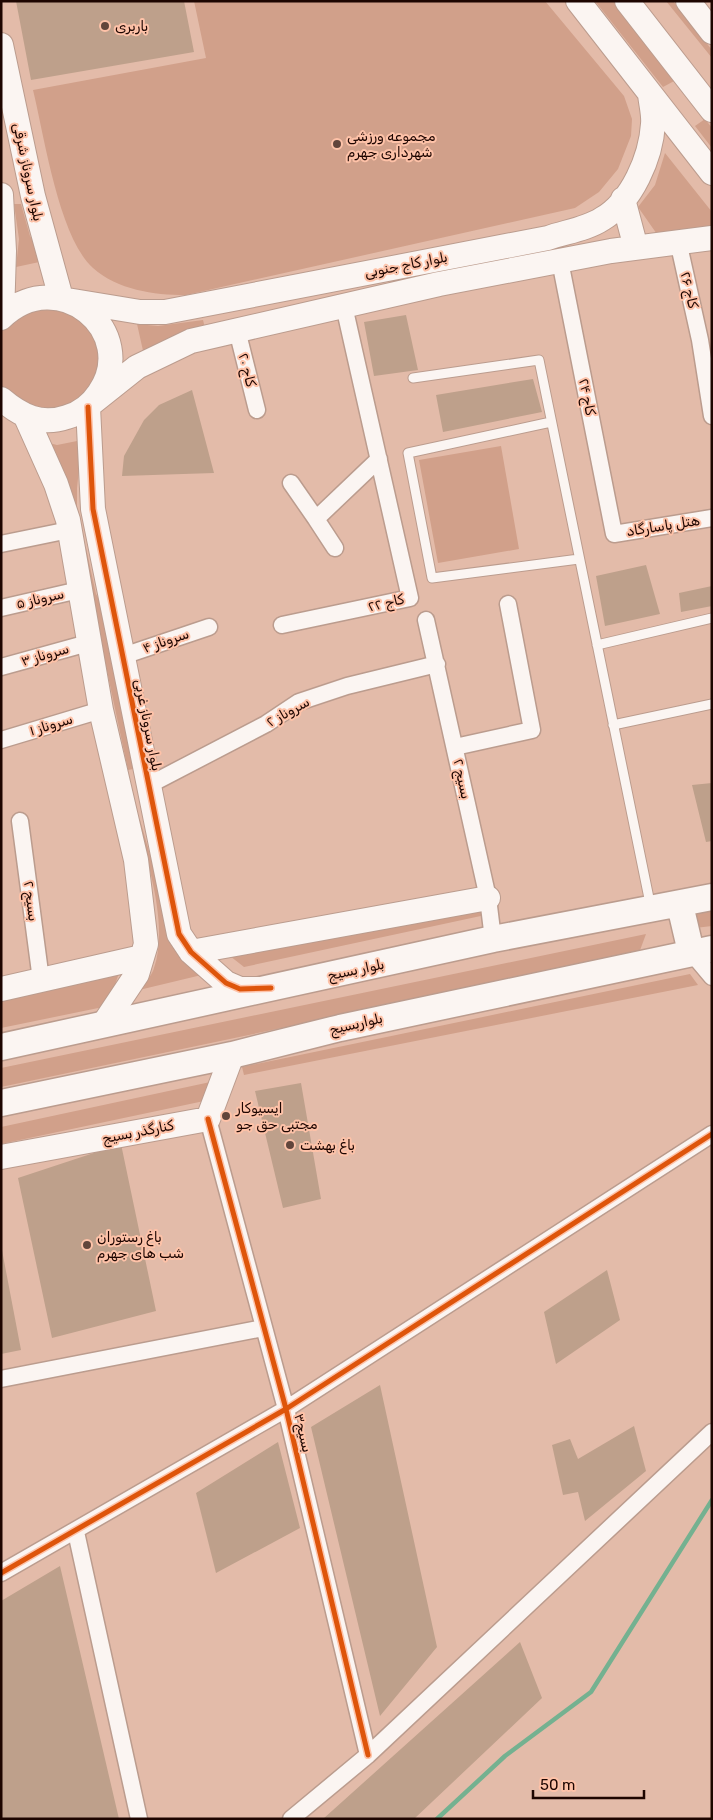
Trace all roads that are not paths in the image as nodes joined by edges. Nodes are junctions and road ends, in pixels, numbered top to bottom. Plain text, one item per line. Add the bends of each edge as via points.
1 (578, 1) edge
2 (627, 1) edge
3 (688, 1) edge
4 (712, 32) edge
5 (1, 45) edge
6 (650, 94) junction
7 (712, 110) edge
8 (712, 173) edge
9 (30, 185) junction
10 (1, 193) edge
11 (623, 199) junction
12 (712, 238) edge
13 (678, 241) junction
14 (636, 248) junction
15 (560, 261) junction
16 (64, 299) junction
17 (224, 300) junction
18 (344, 306) junction
19 (2, 317) edge
20 (234, 331) junction
21 (700, 340) junction
22 (712, 352) edge
23 (413, 378) dead end
24 (91, 404) junction
25 (11, 409) edge
26 (258, 410) dead end
27 (712, 416) edge
28 (551, 422) junction
29 (378, 459) junction
30 (291, 483) dead end
31 (712, 518) edge
32 (316, 519) junction
33 (96, 526) junction
34 (69, 530) junction
35 (614, 534) joint
36 (1, 544) edge
37 (335, 548) dead end
38 (580, 559) junction
39 (79, 590) junction
40 (508, 604) dead end
41 (1, 608) edge
42 (712, 618) edge
43 (426, 620) dead end
44 (282, 625) dead end
45 (209, 627) dead end
46 (88, 643) junction
47 (597, 645) junction
48 (122, 656) junction
49 (437, 664) junction
50 (1, 667) edge
51 (712, 704) edge
52 (101, 710) junction
53 (614, 725) junction
54 (1, 740) edge
55 (455, 747) junction
56 (149, 785) junction
57 (118, 793) junction
58 (20, 821) dead end
59 (712, 897) edge
60 (488, 898) junction
61 (680, 905) junction
62 (651, 910) junction
63 (493, 940) junction
64 (701, 950) edge
65 (191, 952) junction
66 (142, 957) junction
67 (712, 978) edge
68 (41, 980) junction
69 (2, 988) edge
70 (271, 988) junction
71 (104, 1025) junction
72 (1, 1047) edge
73 (232, 1055) junction
74 (1, 1103) edge
75 (208, 1119) junction
76 (712, 1134) edge
77 (1, 1157) edge
78 (263, 1328) junction
79 (1, 1379) edge
80 (286, 1410) junction
81 (712, 1432) edge
82 (76, 1532) junction
83 (1, 1573) edge
84 (368, 1755) junction
85 (139, 1819) edge
86 (291, 1819) edge

1 - 6 street
2 - 7 street
3 - 4 street
5 - 9 street, بلوار سروناز شرقی
6 - 8 street
6 - 11 street, بلوار کاج جنوبی via 654,123 645,164
9 - 10 street
9 - 16 street, بلوار سروناز شرقی
10 - 19 street via 4,251
11 - 14 street
11 - 17 street, بلوار کاج جنوبی via 603,219 548,238
12 - 13 street, بلوار کاج جنوبی
13 - 14 street, بلوار کاج جنوبی
13 - 21 street, کاج ۲۶
14 - 15 street, بلوار کاج جنوبی
15 - 18 street, بلوار کاج جنوبی
15 - 35 street, کاج ۲۴
16 - 17 street, بلوار کاج جنوبی via 140,312 165,312
16 - 19 street, بلوار کاج جنوبی via 44,296 29,300 14,306
16 - 24 street via 86,310 100,325 108,344 110,364 105,384
17 - 20 street
18 - 20 street, بلوار کاج جنوبی
18 - 29 street, کاج ۲۲
20 - 24 street, بلوار کاج جنوبی via 191,341 137,367
20 - 26 street, کاج ۲۰
21 - 22 street
21 - 27 street, کاج ۲۶
23 - 28 lane via 539,360
24 - 25 street, بلوار کاج جنوبی via 58,420 42,420
24 - 33 street, بلوار سروناز غربی via 92,499
25 - 34 street via 56,484
28 - 38 lane
28 - 38 lane via 408,453 432,578
29 - 32 street
29 - 44 street, کاج ۲۲ via 410,598
30 - 32 street
31 - 35 street, هتل پاسارگاد
32 - 37 street
33 - 34 street via 80,524
33 - 48 street, بلوار سروناز غربی
34 - 36 street
34 - 39 street
38 - 47 lane
39 - 41 street, سروناز ۵
39 - 46 street
40 - 55 street via 532,730
42 - 47 lane
43 - 49 street, بسیج ۲
45 - 48 street, سروناز ۴
46 - 50 street, سروناز ۳
46 - 52 street
47 - 53 lane
48 - 56 street, بلوار سروناز غربی
49 - 55 street, بسیج ۲
49 - 56 street, سروناز ۲ via 347,686 299,702 266,724
51 - 53 lane
52 - 54 street, سروناز ۱
52 - 57 street
53 - 62 lane
55 - 60 street, بسیج ۲
56 - 57 street via 135,794
56 - 65 street, بلوار سروناز غربی via 179,934
57 - 66 street via 136,860 146,944
58 - 68 street, بسیج ۲
59 - 61 main road, بلوار بسیج
60 - 63 street, بسیج ۲
60 - 65 street
61 - 62 main road, بلوار بسیج
61 - 64 main road
62 - 63 main road, بلوار بسیج
63 - 70 main road, بلوار بسیج
64 - 67 street
64 - 73 main road, بلواربسیج via 340,1028
65 - 70 street, بلوار سروناز غربی via 226,983 240,989
66 - 68 street
66 - 71 street via 137,974
68 - 69 street
70 - 71 main road, بلوار بسیج
71 - 72 main road, بلوار بسیج
73 - 74 main road, بلواربسیج
73 - 75 street
75 - 77 street, کنارگذر بسیج
75 - 78 street, بسیج۳
76 - 80 street
78 - 79 street
78 - 80 street, بسیج۳
80 - 82 street
80 - 84 street, بسیج۳
81 - 84 street
82 - 83 street
82 - 85 street
84 - 86 street

